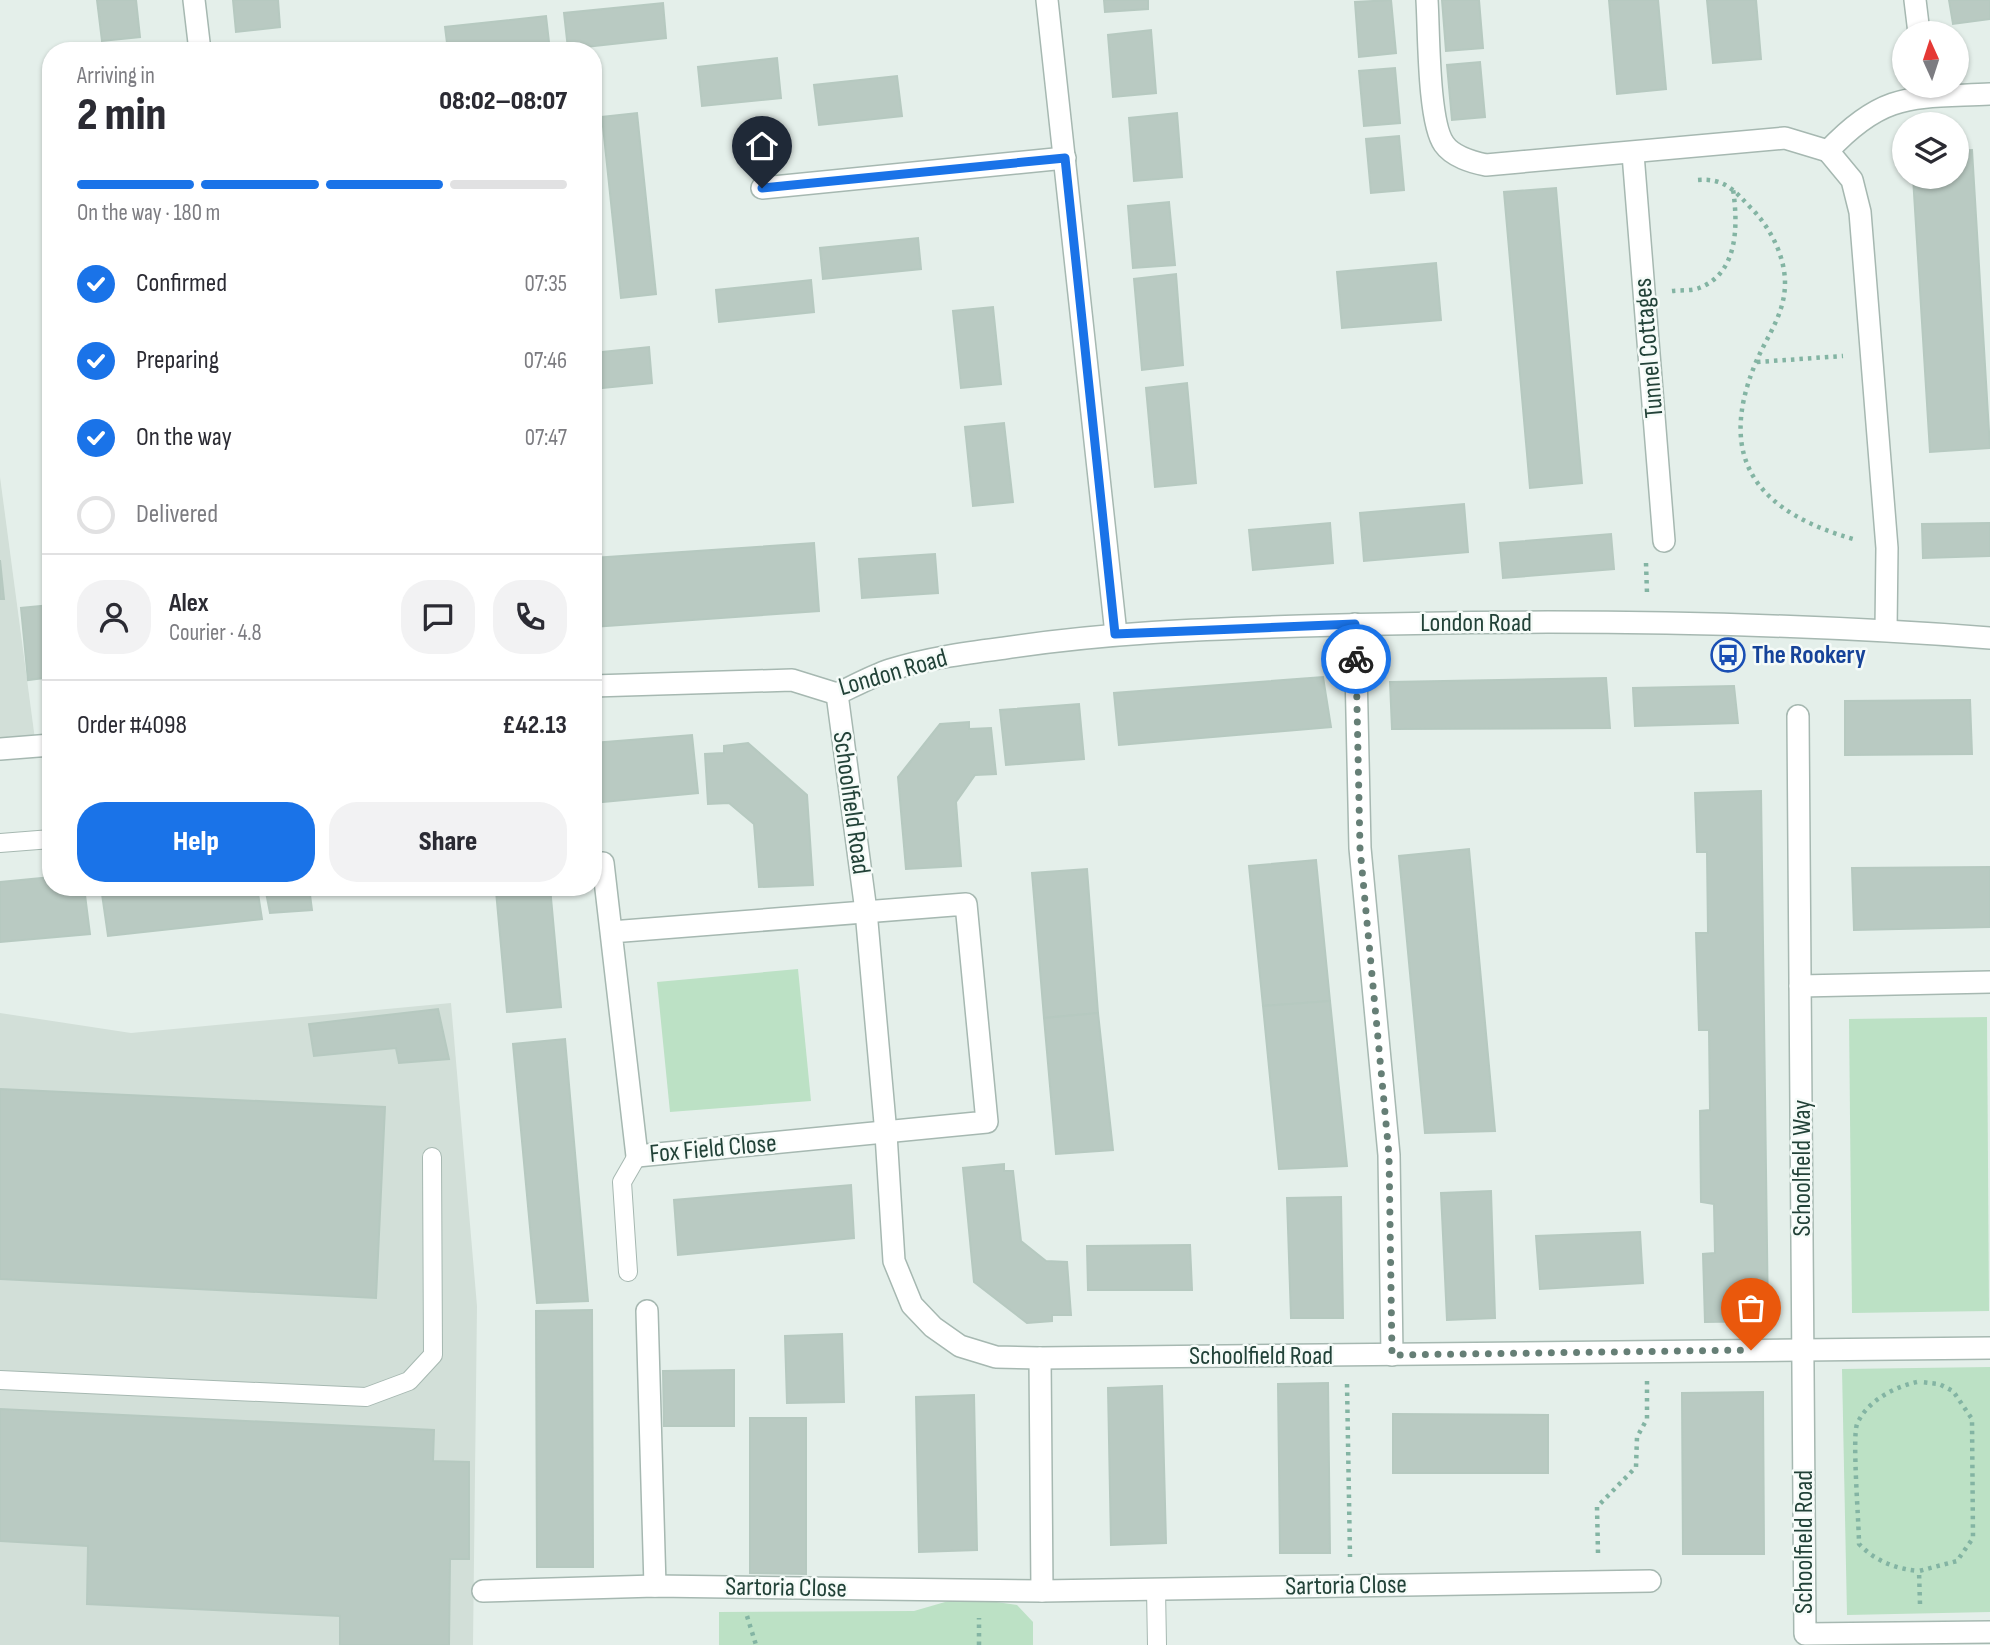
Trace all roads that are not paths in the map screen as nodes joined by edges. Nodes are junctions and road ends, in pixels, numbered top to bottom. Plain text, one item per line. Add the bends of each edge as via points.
1 (194, 0) edge
2 (1047, 0) edge
3 (1427, 0) edge
4 (1916, 0) edge
5 (1918, 21) edge
6 (199, 42) edge
7 (1969, 93) edge
8 (1990, 94) edge
9 (1905, 98) edge
10 (1828, 151) junction
11 (1633, 154) junction
12 (1065, 158) junction
13 (762, 188) dead end
14 (1664, 541) road end
15 (1355, 624) junction
16 (1886, 630) junction
17 (1115, 634) junction
18 (1990, 638) edge
19 (602, 686) edge
20 (837, 694) junction
21 (1798, 716) dead end
22 (42, 746) edge
23 (0, 749) edge
24 (42, 840) edge
25 (0, 844) edge
26 (603, 863) dead end
27 (866, 911) junction
28 (611, 932) junction
29 (1990, 982) edge
30 (1800, 986) junction
31 (887, 1134) junction
32 (637, 1156) junction
33 (432, 1157) dead end
34 (628, 1272) dead end
35 (647, 1311) dead end
36 (1990, 1348) edge
37 (1803, 1349) junction
38 (1392, 1355) junction
39 (1040, 1358) junction
40 (0, 1380) edge
41 (1650, 1581) dead end
42 (655, 1586) junction
43 (1156, 1589) junction
44 (483, 1591) dead end
45 (1042, 1591) junction
46 (1990, 1632) edge
47 (1157, 1645) edge

1 - 6 street
2 - 12 street
3 - 11 street via 1435,121 1444,145 1464,159 1486,165
4 - 5 street
7 - 8 street
9 - 10 street via 1869,113
10 - 11 street via 1785,138
10 - 16 street via 1852,180 1860,212 1887,548
11 - 14 street, Tunnel Cottages
12 - 13 street
12 - 17 street
15 - 16 street, London Road via 1649,623
15 - 17 street, London Road
15 - 38 street via 1360,848 1389,1155
16 - 18 street, London Road
17 - 20 street, London Road via 930,660 889,670
19 - 20 street, London Road via 792,680
20 - 27 street, Schoolfield Road
21 - 30 street, Schoolfield Way
22 - 23 street
24 - 25 lane
26 - 28 street, Fox Field Close
27 - 28 street
27 - 31 street, Schoolfield Road
27 - 31 street, Schoolfield Road via 966,904 987,1122
28 - 32 street, Fox Field Close
29 - 30 street
30 - 37 street, Schoolfield Way
31 - 32 street, Fox Field Close
31 - 39 street, Schoolfield Road via 894,1261 912,1305 960,1346 996,1357
32 - 34 lane via 622,1182
33 - 40 lane via 433,1355 409,1381 366,1397
35 - 42 street
36 - 37 street, Schoolfield Road
37 - 38 street, Schoolfield Road
37 - 46 street, Schoolfield Road via 1805,1634
38 - 39 street, Schoolfield Road
39 - 45 street
41 - 43 street, Sartoria Close
42 - 44 street, Sartoria Close
42 - 45 street, Sartoria Close
43 - 45 street, Sartoria Close
43 - 47 lane

